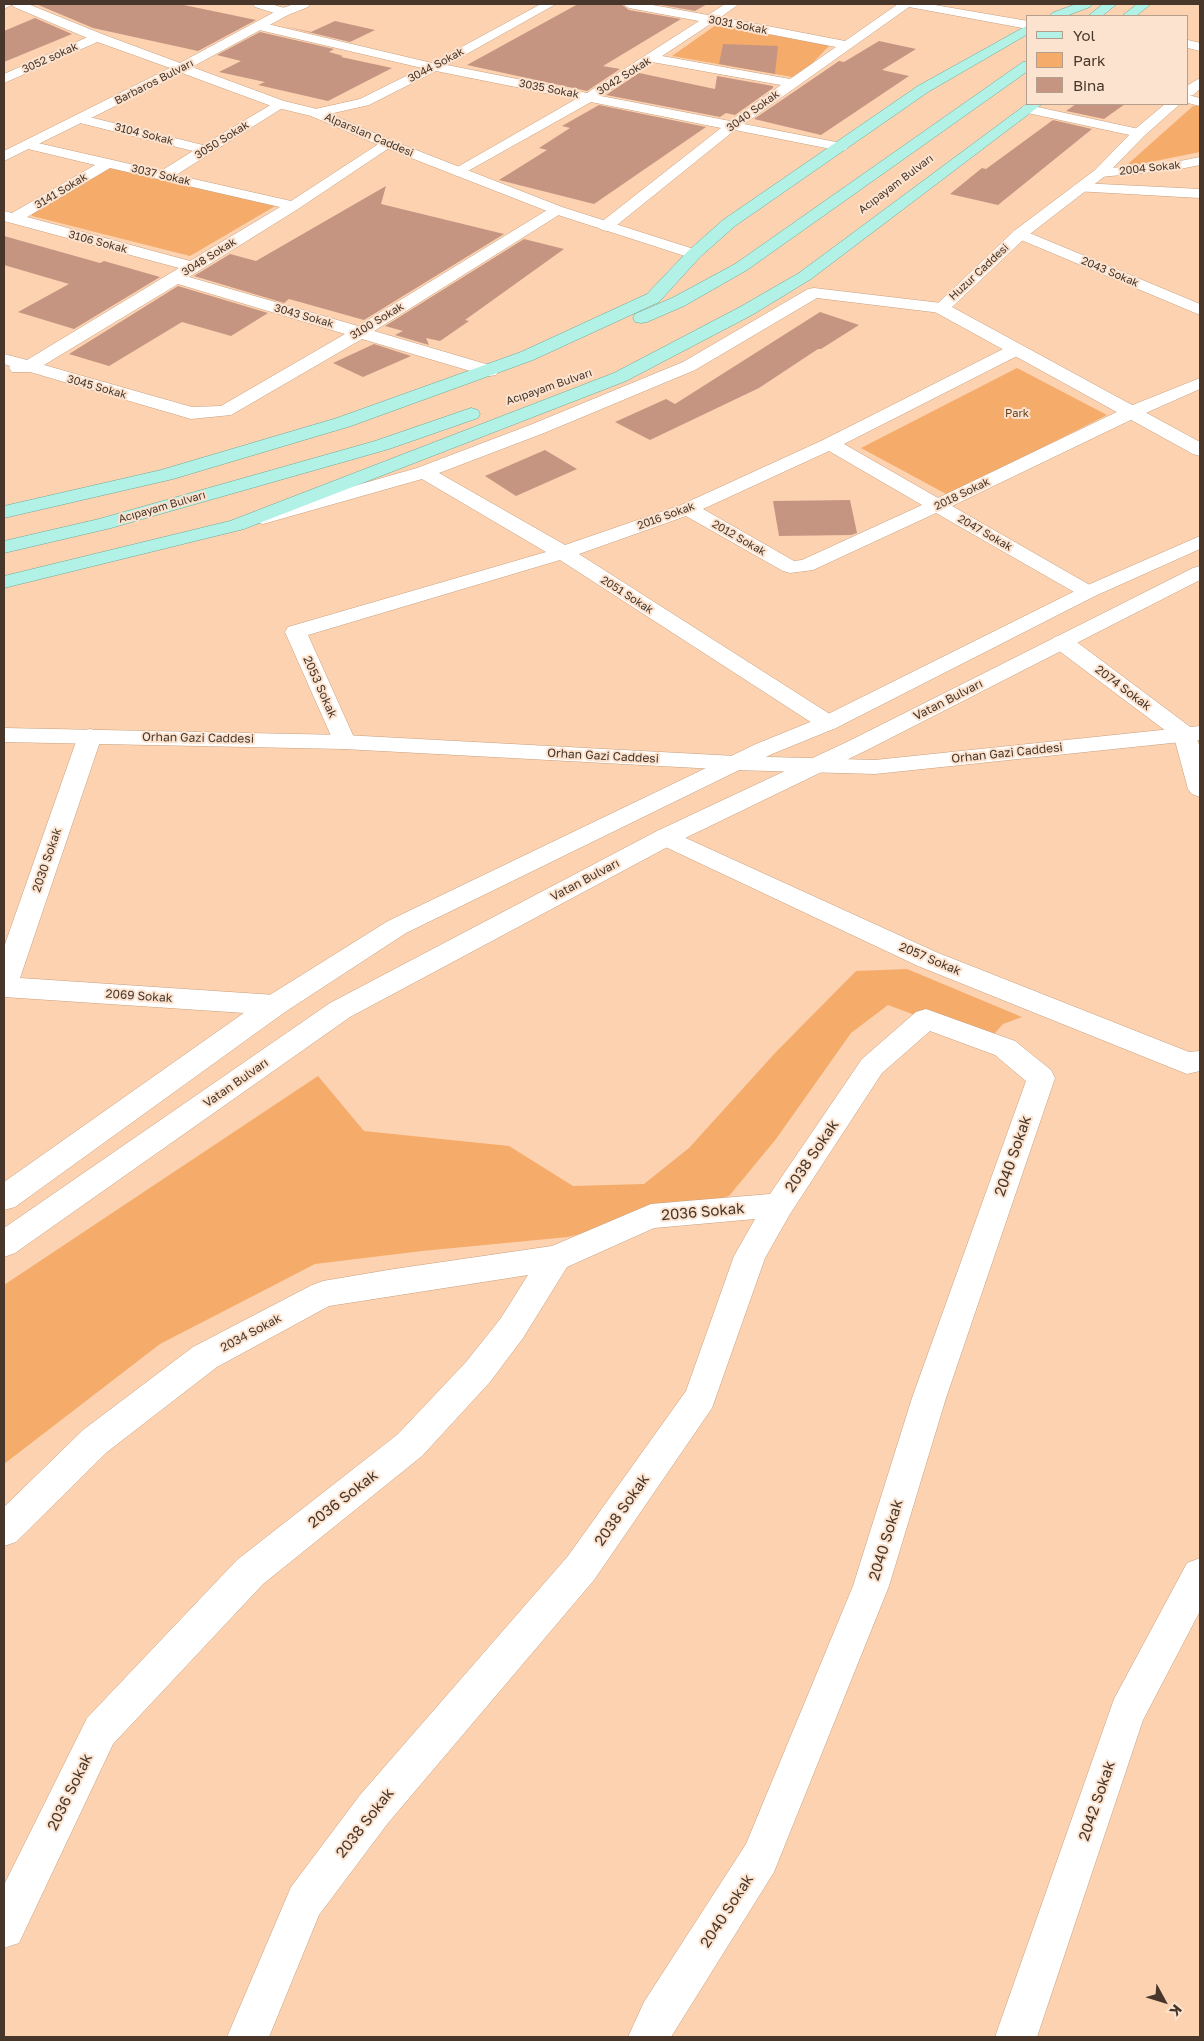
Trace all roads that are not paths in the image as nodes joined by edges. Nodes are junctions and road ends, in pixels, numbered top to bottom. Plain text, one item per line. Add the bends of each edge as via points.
1 (18, 4) edge
2 (259, 4) edge
3 (304, 4) edge
4 (550, 4) edge
5 (629, 4) edge
6 (733, 4) edge
7 (906, 4) edge
8 (910, 4) edge
9 (1086, 4) edge
10 (1111, 4) edge
11 (1151, 6) edge
12 (284, 12) junction
13 (1058, 15) edge
14 (1095, 15) edge
15 (1130, 15) edge
16 (709, 19) junction
17 (1026, 25) edge
18 (259, 26) junction
19 (1026, 30) edge
20 (97, 37) junction
21 (848, 45) junction
22 (652, 58) junction
23 (1026, 66) edge
24 (434, 67) junction
25 (182, 68) junction
26 (4, 78) edge
27 (1200, 82) edge
28 (792, 83) junction
29 (1189, 91) edge
30 (590, 97) junction
31 (364, 102) junction
32 (279, 104) junction
33 (1172, 105) edge
34 (1031, 106) edge
35 (316, 113) junction
36 (81, 119) junction
37 (733, 125) junction
38 (349, 126) junction
39 (1139, 133) junction
40 (388, 144) junction
41 (29, 145) junction
42 (840, 147) junction
43 (207, 150) junction
44 (4, 157) edge
45 (1200, 161) edge
46 (108, 163) junction
47 (1175, 166) junction
48 (459, 172) junction
49 (1100, 173) junction
50 (165, 175) junction
51 (1080, 188) junction
52 (1200, 188) edge
53 (1200, 194) edge
54 (293, 206) junction
55 (557, 210) junction
56 (8, 218) edge
57 (606, 226) junction
58 (1020, 234) junction
59 (694, 254) junction
60 (192, 267) junction
61 (778, 273) dead end
62 (176, 278) junction
63 (1192, 292) dead end
64 (1177, 300) junction
65 (940, 308) junction
66 (1200, 310) edge
67 (359, 332) junction
68 (1015, 350) junction
69 (4, 359) edge
70 (28, 367) junction
71 (4, 370) edge
72 (490, 371) junction
73 (1200, 383) edge
74 (1132, 412) junction
75 (191, 413) joint
76 (830, 444) junction
77 (1200, 450) edge
78 (424, 472) junction
79 (938, 505) junction
80 (688, 509) junction
81 (4, 512) edge
82 (237, 525) junction
83 (4, 530) edge
84 (1200, 542) edge
85 (4, 547) edge
86 (563, 553) junction
87 (790, 567) joint
88 (1200, 572) edge
89 (4, 582) edge
90 (1088, 592) junction
91 (296, 632) joint
92 (1062, 642) junction
93 (828, 723) junction
94 (1192, 734) edge
95 (4, 735) edge
96 (90, 736) junction
97 (344, 742) junction
98 (735, 763) junction
99 (816, 766) junction
100 (1200, 789) edge
101 (666, 837) junction
102 (4, 986) edge
103 (275, 1005) junction
104 (987, 1042) joint
105 (1200, 1061) edge
106 (4, 1198) edge
107 (778, 1205) junction
108 (4, 1244) edge
109 (556, 1258) junction
110 (4, 1530) edge
111 (1200, 1575) edge
112 (4, 1928) edge
113 (248, 2037) edge
114 (649, 2037) edge
115 (1016, 2037) edge

1 - 20 street, Alparslan Caddesi
2 - 12 street
3 - 12 street, Barbaros Bulvarı
4 - 24 street, 3044 Sokak
5 - 16 street, 3031 Sokak
6 - 16 street, 3042 Sokak
7 - 21 street, 3040 Sokak
8 - 17 street
9 - 13 main road
10 - 14 main road
11 - 15 main road
12 - 18 street, Barbaros Bulvarı
16 - 21 street, 3031 Sokak
16 - 22 street, 3042 Sokak
18 - 24 street, 3035 Sokak
18 - 25 street, Barbaros Bulvarı
19 - 42 main road via 923,89
20 - 25 street, Alparslan Caddesi
20 - 26 street, 3052 sokak
21 - 28 street, 3040 Sokak
22 - 28 street
22 - 30 street, 3042 Sokak
23 - 83 main road, Acıpayam Bulvarı via 741,267 678,302 503,379 351,432 117,505
24 - 30 street, 3035 Sokak
24 - 31 street, 3044 Sokak
25 - 32 street, Alparslan Caddesi
25 - 36 street, Barbaros Bulvarı
27 - 29 street
28 - 37 street, 3040 Sokak
30 - 37 street, 3035 Sokak
30 - 48 street, 3042 Sokak
31 - 35 street, 3044 Sokak
31 - 38 street
32 - 35 street, Alparslan Caddesi
32 - 43 street, 3050 Sokak
33 - 39 street, Huzur Caddesi
34 - 39 street
34 - 82 main road via 805,276 729,320 620,377
35 - 38 street, Alparslan Caddesi
36 - 41 street, Barbaros Bulvarı
36 - 43 street, 3104 Sokak
37 - 42 street, 3035 Sokak
37 - 57 street, 3040 Sokak
38 - 40 street, Alparslan Caddesi
39 - 49 street, Huzur Caddesi
40 - 48 street, Alparslan Caddesi
40 - 54 street, 3048 Sokak
41 - 44 street, Barbaros Bulvarı
41 - 46 street, 3037 Sokak
42 - 59 main road via 729,223
43 - 50 street, 3050 Sokak
45 - 47 street, 2004 Sokak
46 - 50 street, 3037 Sokak
46 - 56 street, 3141 Sokak
47 - 49 street, 2004 Sokak
47 - 52 street via 1185,185
48 - 55 street, Alparslan Caddesi
49 - 51 street, Huzur Caddesi
50 - 54 street, 3037 Sokak
51 - 53 street
51 - 58 street, Huzur Caddesi
54 - 60 street, 3048 Sokak
55 - 57 street, Alparslan Caddesi
55 - 67 street, 3100 Sokak
56 - 60 street, 3106 Sokak
57 - 59 street, Alparslan Caddesi
58 - 64 street, 2043 Sokak
58 - 65 street, Huzur Caddesi
59 - 72 main road via 653,298
60 - 62 street, 3048 Sokak
61 - 85 main road, Acıpayam Bulvarı via 686,326 583,377 382,445 104,524
62 - 67 street, 3043 Sokak
62 - 70 street, 3048 Sokak
63 - 64 street
64 - 66 street, 2043 Sokak
65 - 68 street, Huzur Caddesi
65 - 78 street via 814,293 689,366
67 - 72 street, 3043 Sokak
67 - 75 street, 3100 Sokak via 225,411
68 - 74 street, Huzur Caddesi
68 - 76 street, 2016 Sokak
69 - 70 street, 3045 Sokak
70 - 71 street
70 - 75 street, 3045 Sokak
72 - 81 main road via 344,422 166,475
73 - 74 street, 2018 Sokak
74 - 77 street, Huzur Caddesi
74 - 79 street, 2018 Sokak
76 - 79 street, 2047 Sokak
76 - 80 street, 2016 Sokak
78 - 82 street
78 - 86 street, 2051 Sokak
79 - 87 street, 2018 Sokak via 806,566
79 - 90 street, 2047 Sokak
80 - 86 street, 2016 Sokak
80 - 87 street, 2012 Sokak
82 - 89 main road
84 - 90 street
86 - 91 street, 2016 Sokak
86 - 93 street, 2051 Sokak
88 - 92 street, Vatan Bulvarı
90 - 93 street
91 - 97 street, 2053 Sokak
92 - 94 street, 2074 Sokak
92 - 99 street, Vatan Bulvarı
93 - 98 street
94 - 99 street, Orhan Gazi Caddesi via 875,767
94 - 100 street
95 - 96 street, Orhan Gazi Caddesi
96 - 97 street, Orhan Gazi Caddesi
96 - 102 street, 2030 Sokak
97 - 98 street, Orhan Gazi Caddesi
98 - 99 street, Orhan Gazi Caddesi
98 - 103 street via 397,927
99 - 101 street, Vatan Bulvarı
101 - 105 street, 2057 Sokak via 927,959 1187,1063
101 - 108 street, Vatan Bulvarı via 340,1010
102 - 103 street, 2069 Sokak
103 - 106 street
104 - 107 street, 2038 Sokak via 926,1019 872,1066
104 - 114 street, 2040 Sokak via 1005,1048 1041,1078 929,1398 871,1586 760,1858
107 - 109 street, 2036 Sokak via 651,1216
107 - 113 street, 2038 Sokak via 750,1256 700,1398 581,1568 374,1809 305,1902
109 - 110 street, 2034 Sokak via 323,1294 205,1357 95,1441
109 - 112 street, 2036 Sokak via 512,1328 478,1372 410,1445 250,1572 100,1731
111 - 115 street, 2042 Sokak via 1127,1712

